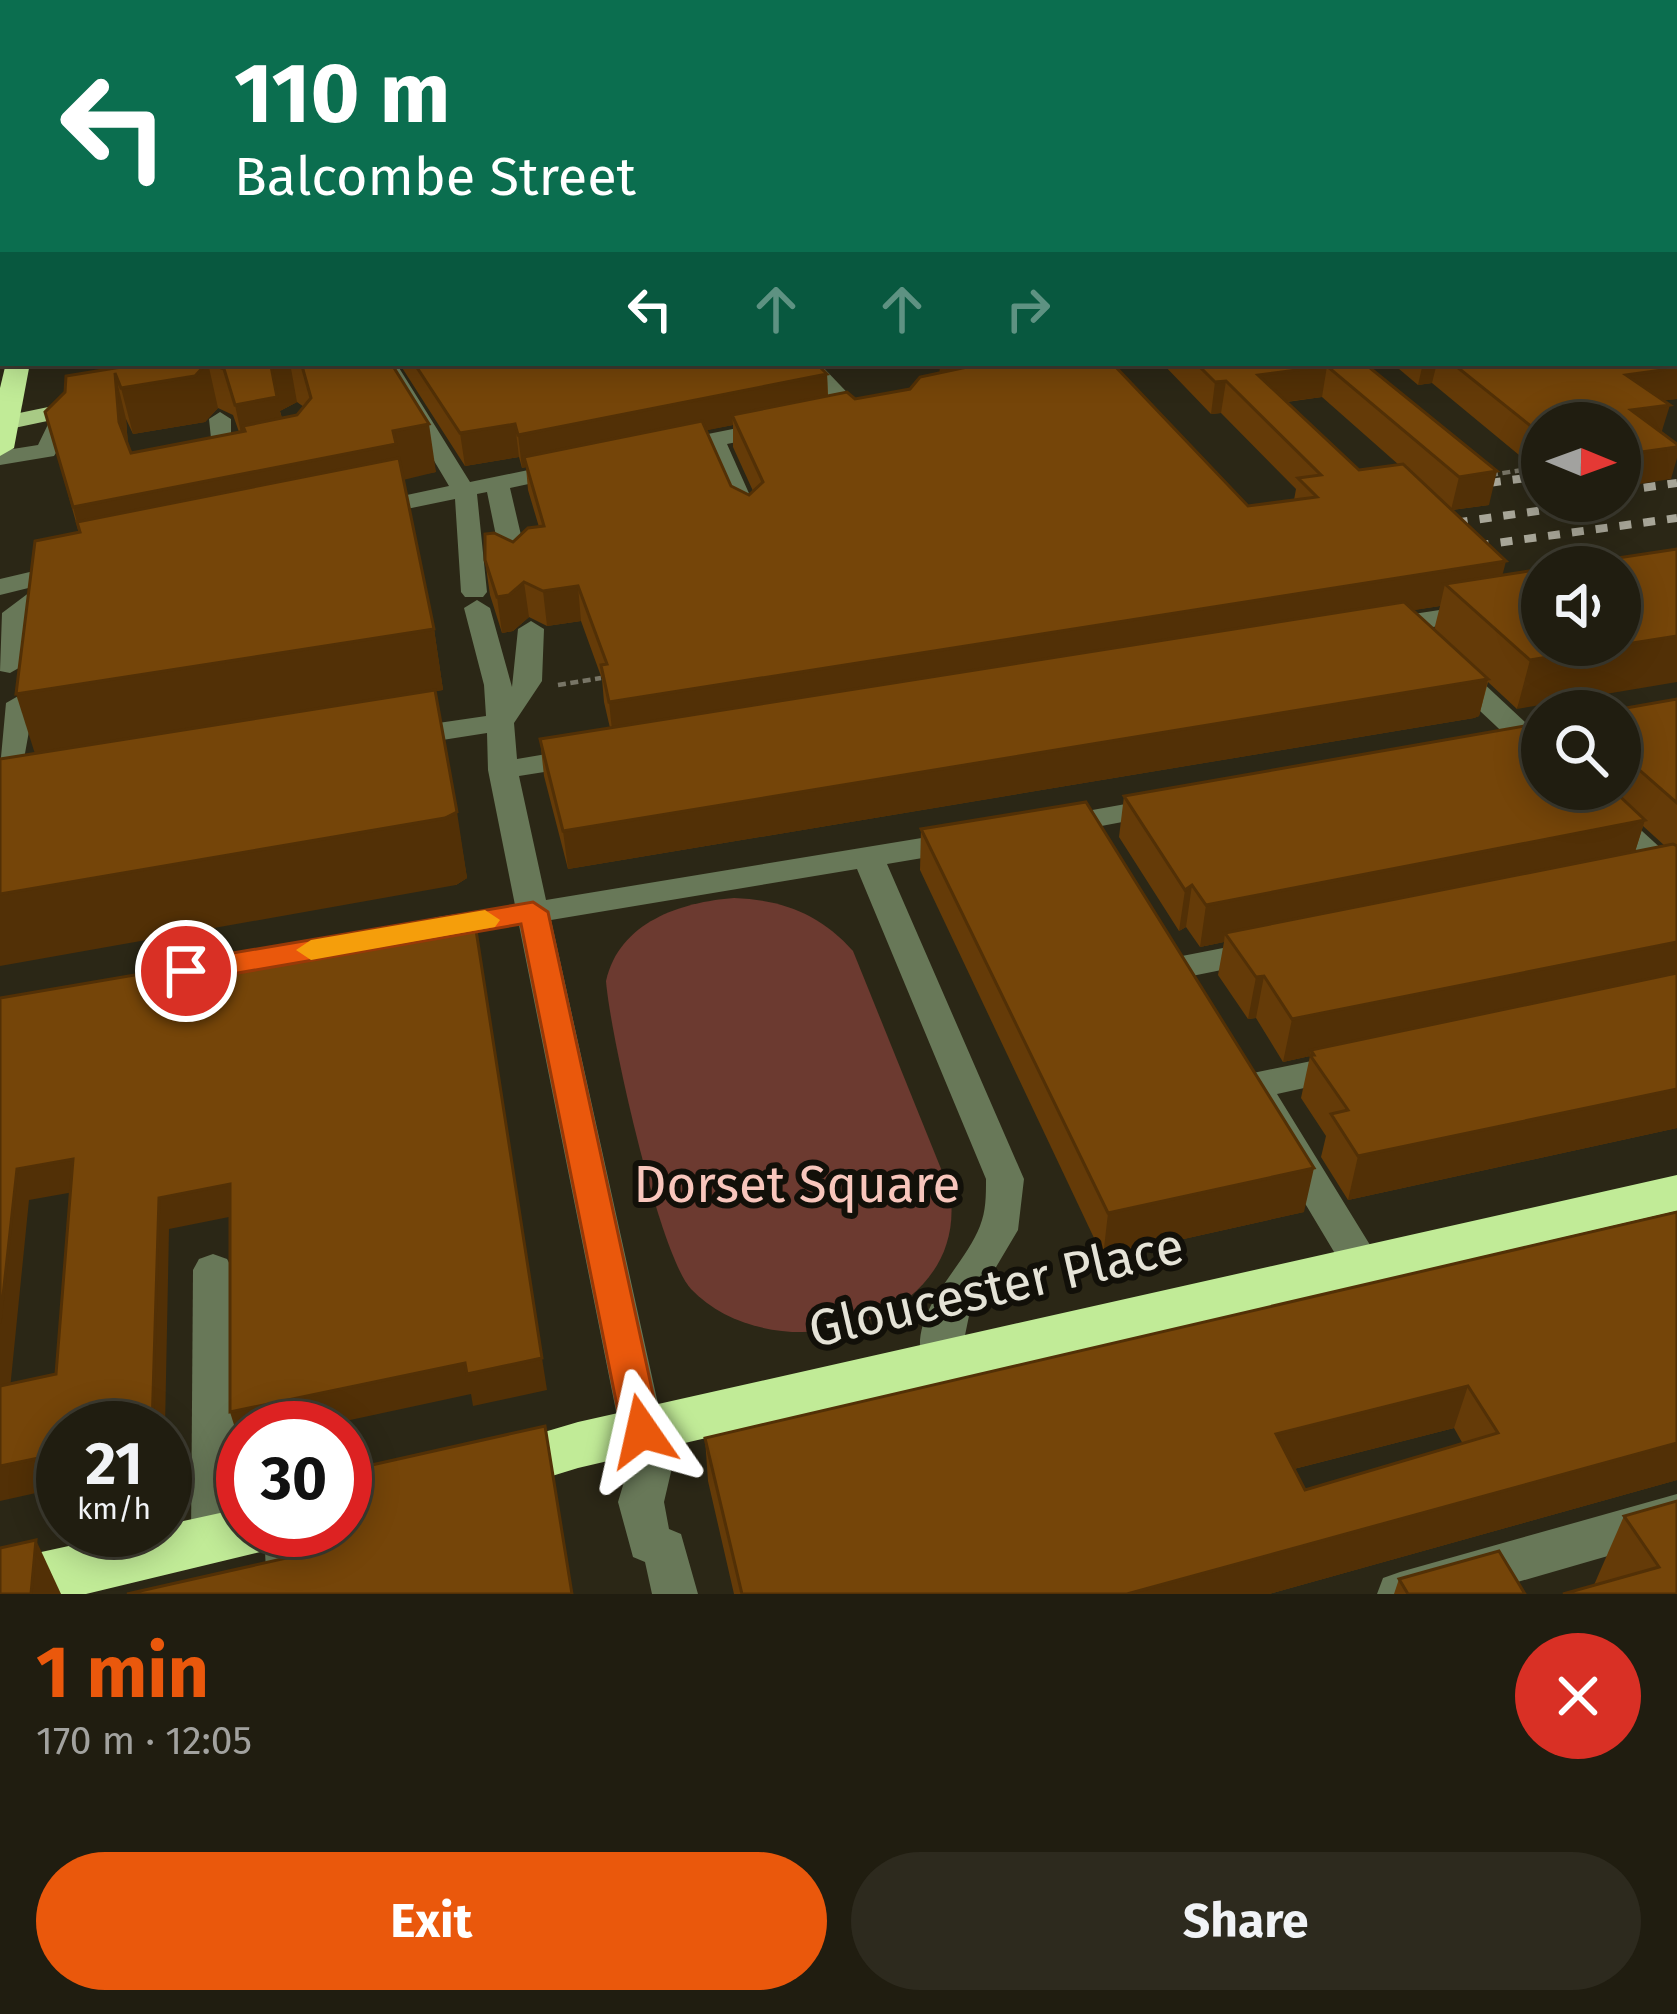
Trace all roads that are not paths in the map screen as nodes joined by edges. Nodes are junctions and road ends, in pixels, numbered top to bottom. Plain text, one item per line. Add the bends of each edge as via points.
1 (17, 366) edge
2 (388, 366) edge
3 (809, 366) edge
4 (94, 396) edge
5 (66, 410) junction
6 (220, 419) dead end
7 (2, 431) edge
8 (714, 440) junction
9 (651, 452) edge
10 (0, 458) edge
11 (208, 464) edge
12 (587, 465) edge
13 (497, 483) junction
14 (464, 490) junction
15 (332, 518) edge
16 (748, 518) edge
17 (105, 563) edge
18 (515, 565) edge
19 (0, 587) edge
20 (35, 588) junction
21 (1521, 605) edge
22 (1403, 624) junction
23 (531, 629) dead end
24 (1357, 632) edge
25 (13, 683) edge
26 (498, 723) junction
27 (1521, 731) edge
28 (383, 741) edge
29 (1521, 746) edge
30 (1493, 748) edge
31 (603, 754) edge
32 (9, 770) edge
33 (503, 770) junction
34 (1178, 804) edge
35 (0, 806) edge
36 (1603, 810) edge
37 (1088, 820) junction
38 (1022, 831) edge
39 (978, 838) edge
40 (1109, 852) edge
41 (868, 857) junction
42 (1673, 872) edge
43 (1627, 877) edge
44 (533, 912) junction
45 (409, 933) edge
46 (1299, 944) edge
47 (1204, 1005) edge
48 (1365, 1063) edge
49 (1677, 1193) edge
50 (1363, 1266) junction
51 (213, 1270) dead end
52 (942, 1361) junction
53 (224, 1401) edge
54 (642, 1431) junction
55 (459, 1479) edge
56 (1677, 1515) edge
57 (216, 1543) edge
58 (288, 1557) edge
59 (139, 1575) edge
60 (0, 1587) edge
61 (290, 1594) edge
62 (674, 1594) edge
63 (1400, 1594) edge

1 - 7 highway
2 - 14 street
3 - 8 street via 860,410
4 - 5 main road
5 - 7 main road
5 - 10 street via 46,452
6 - 11 street via 224,441
8 - 9 street
8 - 16 street
12 - 13 street
13 - 14 street
13 - 18 street
14 - 15 street
14 - 26 street
17 - 20 street
19 - 20 street
20 - 25 street via 15,613
21 - 22 street
22 - 24 street
22 - 27 street
23 - 26 street via 535,668 517,708
25 - 32 street
26 - 28 street
26 - 33 street
29 - 30 street
31 - 33 street
32 - 35 street via 65,786
33 - 44 street
34 - 37 street
36 - 42 street
37 - 38 street
37 - 40 street
39 - 41 street
41 - 44 street
41 - 52 street via 1005,1179 1005,1222 954,1294
42 - 43 street
44 - 45 street
44 - 54 street
46 - 47 street via 1176,958
48 - 50 street via 1247,1076
49 - 50 highway, Gloucester Place
50 - 52 highway, Gloucester Place
51 - 53 street
52 - 54 highway, Gloucester Place
54 - 55 highway, Gloucester Place
54 - 62 street via 649,1472 640,1502 649,1542 665,1549
56 - 63 street
57 - 59 highway
58 - 61 street
59 - 60 highway

